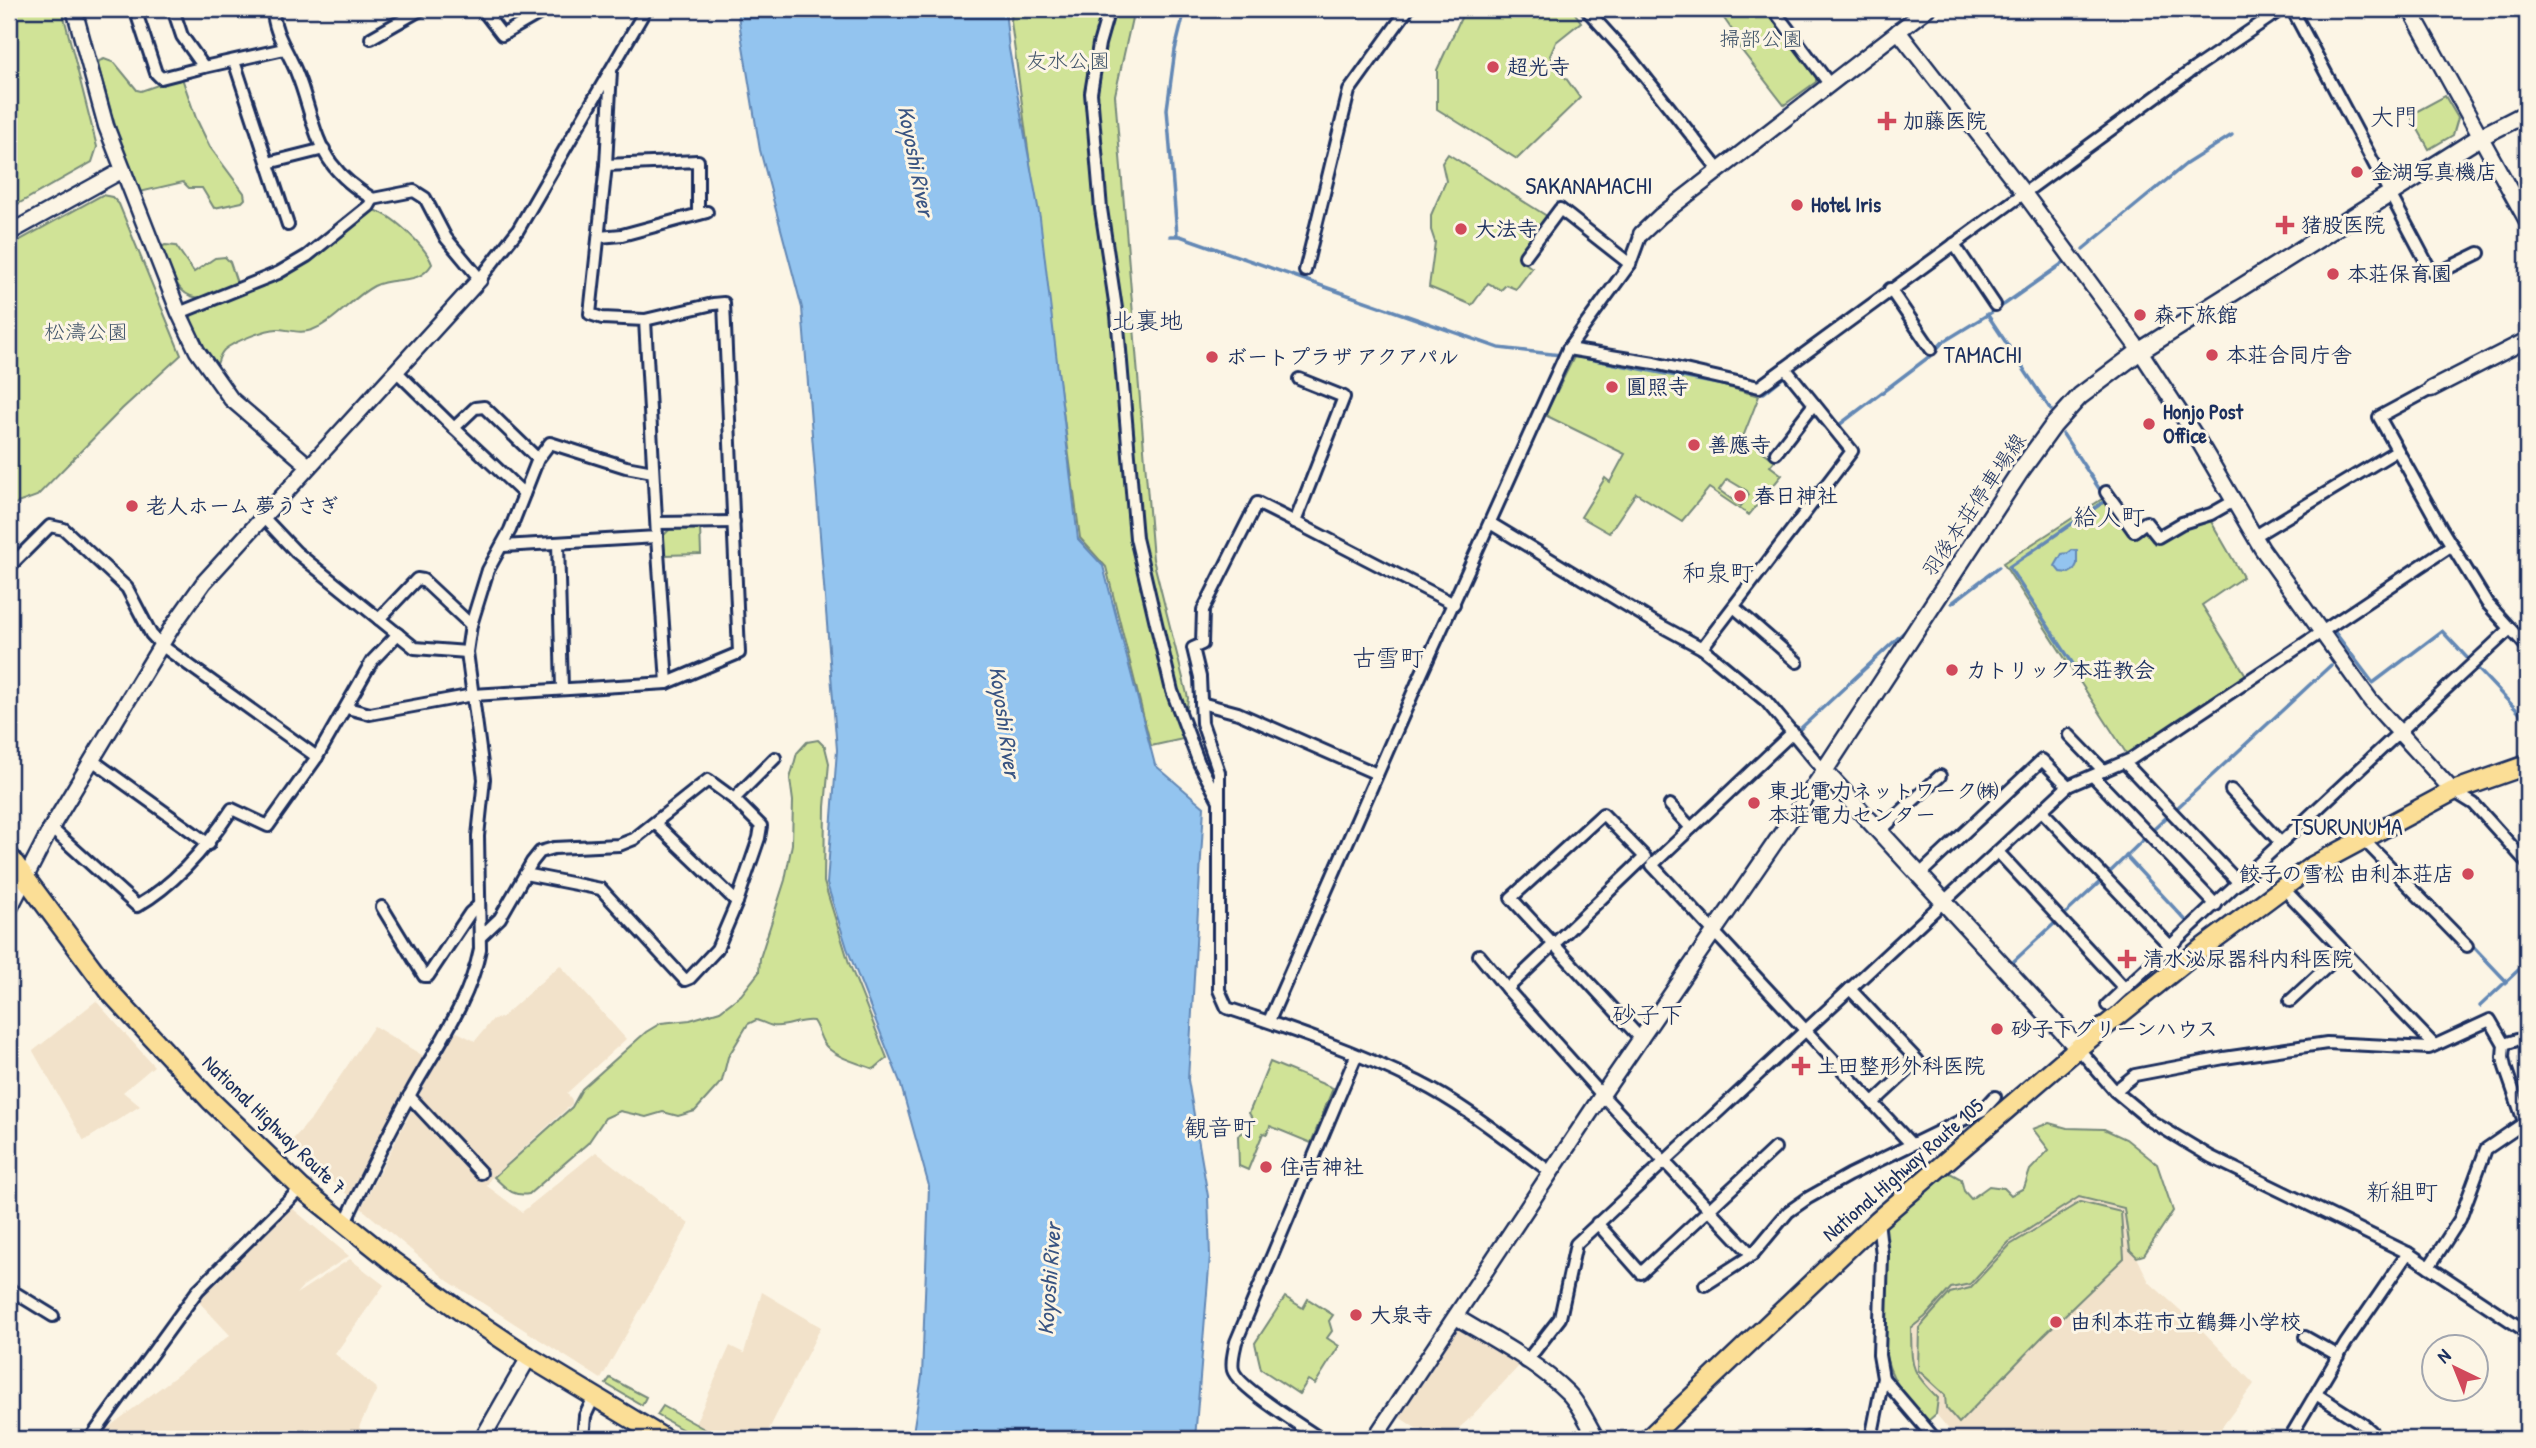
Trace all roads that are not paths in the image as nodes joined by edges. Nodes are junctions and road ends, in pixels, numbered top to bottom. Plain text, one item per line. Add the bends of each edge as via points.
1 (74, 9) edge
2 (135, 9) edge
3 (173, 9) edge
4 (273, 9) edge
5 (422, 9) edge
6 (482, 9) edge
7 (547, 9) edge
8 (646, 9) edge
9 (1109, 9) edge
10 (1408, 9) edge
11 (1586, 9) edge
12 (1773, 9) edge
13 (1927, 9) edge
14 (2282, 9) edge
15 (2292, 9) edge
16 (2410, 9) edge
17 (1898, 31) junction
18 (371, 38) dead end
19 (284, 49) junction
20 (234, 61) junction
21 (204, 67) junction
22 (611, 67) junction
23 (1830, 85) junction
24 (2527, 113) edge
25 (2480, 137) junction
26 (324, 149) junction
27 (268, 163) junction
28 (606, 165) junction
29 (123, 170) junction
30 (1719, 170) junction
31 (2024, 193) junction
32 (2389, 195) junction
33 (373, 199) junction
34 (2527, 221) edge
35 (288, 225) dead end
36 (9, 233) edge
37 (1640, 234) joint
38 (599, 237) junction
39 (1954, 244) junction
40 (2479, 253) dead end
41 (1525, 256) dead end
42 (1630, 264) junction
43 (1305, 271) dead end
44 (480, 279) junction
45 (1890, 289) junction
46 (1995, 305) dead end
47 (179, 313) junction
48 (645, 320) junction
49 (2527, 340) edge
50 (1569, 349) junction
51 (1931, 349) dead end
52 (2140, 351) junction
53 (1785, 368) junction
54 (396, 371) junction
55 (1298, 379) dead end
56 (2431, 389) joint
57 (1814, 404) junction
58 (454, 428) junction
59 (2396, 451) junction
60 (1776, 453) dead end
61 (538, 459) junction
62 (309, 466) junction
63 (653, 472) junction
64 (2106, 492) dead end
65 (524, 494) junction
66 (2234, 501) junction
67 (262, 516) junction
68 (734, 522) junction
69 (1295, 522) junction
70 (657, 523) junction
71 (1490, 523) junction
72 (2255, 536) junction
73 (657, 537) junction
74 (558, 543) junction
75 (2452, 545) junction
76 (503, 546) junction
77 (9, 566) edge
78 (1454, 604) junction
79 (1734, 607) junction
80 (379, 619) junction
81 (471, 625) junction
82 (2510, 629) junction
83 (2321, 633) junction
84 (398, 634) junction
85 (161, 645) junction
86 (2527, 647) edge
87 (1702, 648) junction
88 (467, 652) junction
89 (1797, 662) dead end
90 (667, 683) junction
91 (562, 688) junction
92 (473, 695) junction
93 (1201, 703) junction
94 (347, 708) junction
95 (1793, 732) junction
96 (2400, 734) junction
97 (2069, 735) dead end
98 (317, 757) junction
99 (775, 758) dead end
100 (92, 761) junction
101 (2124, 763) junction
102 (2527, 765) edge
103 (1824, 771) junction
104 (1377, 774) junction
105 (2098, 774) junction
106 (1940, 776) dead end
107 (2068, 786) junction
108 (2231, 790) dead end
109 (2454, 791) junction
110 (734, 799) junction
111 (1220, 804) junction
112 (1670, 805) dead end
113 (2042, 811) junction
114 (655, 823) junction
115 (51, 828) junction
116 (1691, 828) junction
117 (1880, 831) junction
118 (2362, 838) junction
119 (2281, 843) junction
120 (209, 844) junction
121 (1998, 852) junction
122 (9, 856) edge
123 (2527, 863) edge
124 (525, 874) junction
125 (1920, 874) junction
126 (24, 877) junction
127 (2238, 883) junction
128 (2283, 888) junction
129 (1945, 901) junction
130 (737, 902) junction
131 (479, 905) junction
132 (2216, 905) junction
133 (382, 907) dead end
134 (9, 910) edge
135 (1713, 934) junction
136 (480, 937) junction
137 (1554, 946) junction
138 (2467, 946) dead end
139 (2171, 947) junction
140 (2344, 951) junction
141 (1479, 956) dead end
142 (1507, 989) junction
143 (1850, 989) junction
144 (2125, 989) junction
145 (2290, 1000) dead end
146 (2107, 1005) dead end
147 (1269, 1021) junction
148 (1805, 1030) junction
149 (2527, 1037) edge
150 (1642, 1040) junction
151 (2504, 1044) junction
152 (2434, 1045) junction
153 (2078, 1048) junction
154 (1356, 1056) junction
155 (2115, 1091) junction
156 (409, 1096) junction
157 (1602, 1096) junction
158 (1995, 1097) dead end
159 (1873, 1103) junction
160 (2526, 1126) edge
161 (1912, 1144) junction
162 (1775, 1148) dead end
163 (1664, 1161) junction
164 (481, 1173) dead end
165 (1552, 1173) junction
166 (301, 1188) junction
167 (1709, 1210) junction
168 (1878, 1220) junction
169 (345, 1223) junction
170 (1597, 1223) junction
171 (2408, 1253) junction
172 (1752, 1255) junction
173 (2429, 1266) junction
174 (1705, 1284) dead end
175 (9, 1289) edge
176 (53, 1316) dead end
177 (1457, 1317) junction
178 (2527, 1332) edge
179 (2305, 1336) dead end
180 (2339, 1356) junction
181 (529, 1357) junction
182 (1526, 1362) junction
183 (1882, 1378) junction
184 (2316, 1394) junction
185 (594, 1397) junction
186 (1316, 1438) edge
187 (90, 1439) edge
188 (482, 1439) edge
189 (583, 1439) edge
190 (665, 1439) edge
191 (1374, 1439) edge
192 (1597, 1439) edge
193 (1648, 1439) edge
194 (1804, 1439) edge
195 (1816, 1439) edge
196 (1871, 1439) edge
197 (1935, 1439) edge
198 (2289, 1439) edge
199 (2374, 1439) edge

1 - 29 street
2 - 21 street via 156,73 162,78
3 - 21 street via 182,36
4 - 19 street
5 - 18 street
6 - 7 street via 502,35
8 - 22 street
9 - 111 street via 1091,93 1096,172 1117,315 1136,538 1172,691
10 - 43 street via 1349,91
11 - 30 street
12 - 23 street
13 - 17 street
14 - 31 street
15 - 32 street
16 - 25 street
17 - 23 street
17 - 31 street
19 - 20 street
19 - 26 street via 297,72
20 - 21 street
20 - 27 street
22 - 28 street
22 - 44 street via 518,230
23 - 30 street
24 - 25 main road, 羽後本荘停車場線
25 - 32 main road, 羽後本荘停車場線
25 - 34 street
26 - 27 street
26 - 33 street via 333,165
27 - 35 street
28 - 38 street
28 - 38 street via 698,162 703,213
29 - 36 street
29 - 47 street
30 - 37 street
31 - 39 street
31 - 52 street
32 - 40 street via 2431,271 2440,272
32 - 52 main road, 羽後本荘停車場線
33 - 44 street via 414,191 425,198 446,238
33 - 47 street via 307,256 278,273
37 - 42 street
38 - 48 street via 590,314
39 - 45 street
39 - 46 street
41 - 42 street via 1560,209
42 - 50 street
44 - 54 street
45 - 51 street
45 - 53 street
47 - 62 street via 197,351 231,399
48 - 63 street
48 - 68 street via 724,303
49 - 56 street
50 - 53 street via 1759,387
50 - 71 street
52 - 66 street
52 - 103 main road, 羽後本荘停車場線 via 2080,396 2053,426
53 - 57 street
54 - 58 street
54 - 62 street
55 - 69 street via 1344,397
56 - 59 street via 2379,417
57 - 60 street
57 - 79 street via 1852,451
58 - 61 street via 475,408 484,407
58 - 65 street
59 - 72 street
59 - 75 street
61 - 63 street via 555,443
61 - 65 street
62 - 67 street
63 - 70 street
64 - 66 street via 2134,531 2146,522 2158,537
65 - 76 street
66 - 72 street
67 - 80 street via 296,552
67 - 85 street via 204,582
68 - 70 street
68 - 90 street via 739,653
69 - 78 street
69 - 93 street via 1257,503 1203,610 1202,644 1193,648
70 - 73 street
71 - 78 street
71 - 87 street
72 - 83 street
73 - 74 street
73 - 90 street
74 - 76 street
74 - 91 street
75 - 82 street via 2487,603
75 - 83 street
76 - 81 street via 488,570
77 - 85 street via 50,526 64,529 127,588
78 - 104 street
79 - 87 street
79 - 89 street
80 - 81 street via 417,579
80 - 84 street
81 - 88 street
82 - 86 street
82 - 96 street
83 - 96 street
83 - 101 street
84 - 88 street via 415,648
84 - 94 street via 372,661
85 - 98 street
85 - 100 street
87 - 95 street via 1750,686
88 - 92 street
90 - 91 street
91 - 92 street
92 - 94 street via 370,714
92 - 131 street via 484,779 478,836
93 - 104 street via 1238,713
93 - 111 street via 1202,723 1219,772
94 - 98 street
95 - 103 street
95 - 116 street
96 - 109 street
96 - 119 street
97 - 105 street
98 - 120 street via 268,826 232,809
99 - 110 street
100 - 115 street
100 - 120 street
101 - 105 street
101 - 127 street
102 - 109 highway, National Highway Route 105
103 - 117 main road
103 - 135 street
104 - 147 street
105 - 107 street
105 - 132 street
106 - 117 street
107 - 113 street
107 - 125 street via 2042,761
108 - 119 street
109 - 118 highway, National Highway Route 105
109 - 123 street via 2474,804
110 - 114 street via 708,780
110 - 130 street via 761,826
111 - 147 street via 1219,990 1227,1008
112 - 116 street
113 - 121 street
113 - 139 street
114 - 124 street via 619,845 540,852
114 - 130 street
115 - 120 street via 137,906 158,894
115 - 126 street
116 - 135 street via 1651,865
117 - 125 main road
118 - 128 highway, National Highway Route 105
118 - 138 street
119 - 127 street
121 - 129 street
121 - 144 street
122 - 126 highway, National Highway Route 7
124 - 130 street via 601,888 685,980 717,949
124 - 136 street via 500,918
125 - 129 main road
126 - 134 street
126 - 166 highway, National Highway Route 7 via 110,992 210,1100
127 - 132 street
128 - 140 street
128 - 153 highway, National Highway Route 105
129 - 143 street
129 - 153 main road
131 - 133 street via 428,976
131 - 136 street
132 - 139 street
135 - 148 street
135 - 150 street
136 - 156 street via 477,963 458,1009
137 - 137 street via 1511,898 1603,814 1645,857
137 - 142 street
137 - 150 street
139 - 144 street
140 - 145 street
140 - 152 street
141 - 142 street
142 - 157 street
143 - 148 street
143 - 159 street via 1918,1061
144 - 146 street
147 - 154 street
148 - 159 street
148 - 163 street
149 - 151 street
150 - 157 street
151 - 152 street via 2490,1020
151 - 160 street via 2505,1067
152 - 155 street via 2326,1042 2135,1076
153 - 155 street
153 - 168 highway, National Highway Route 105
154 - 165 street via 1450,1101
154 - 186 street via 1236,1342 1233,1360 1234,1373 1244,1385
155 - 171 street via 2151,1121 2211,1157
156 - 164 street
156 - 169 street
157 - 163 street
157 - 165 street
158 - 161 street via 1983,1110
159 - 161 street
160 - 173 street via 2486,1149 2460,1219
161 - 172 street via 1788,1212
162 - 167 street
163 - 167 street
163 - 170 street
165 - 177 street
166 - 169 highway, National Highway Route 7
166 - 187 street via 198,1290
167 - 170 street via 1641,1273
167 - 172 street
168 - 183 street
168 - 193 highway, National Highway Route 105
169 - 181 highway, National Highway Route 7
170 - 182 street via 1576,1244 1560,1318
171 - 173 street
171 - 180 street
172 - 174 street
173 - 178 street
175 - 176 street
177 - 182 street
177 - 191 street
179 - 180 street
180 - 184 street
181 - 185 highway, National Highway Route 7
181 - 188 street
182 - 192 street via 1571,1395
183 - 196 street
183 - 197 street
184 - 198 street
184 - 199 street via 2364,1424
185 - 189 street via 585,1416
185 - 190 highway, National Highway Route 7
194 - 195 street

